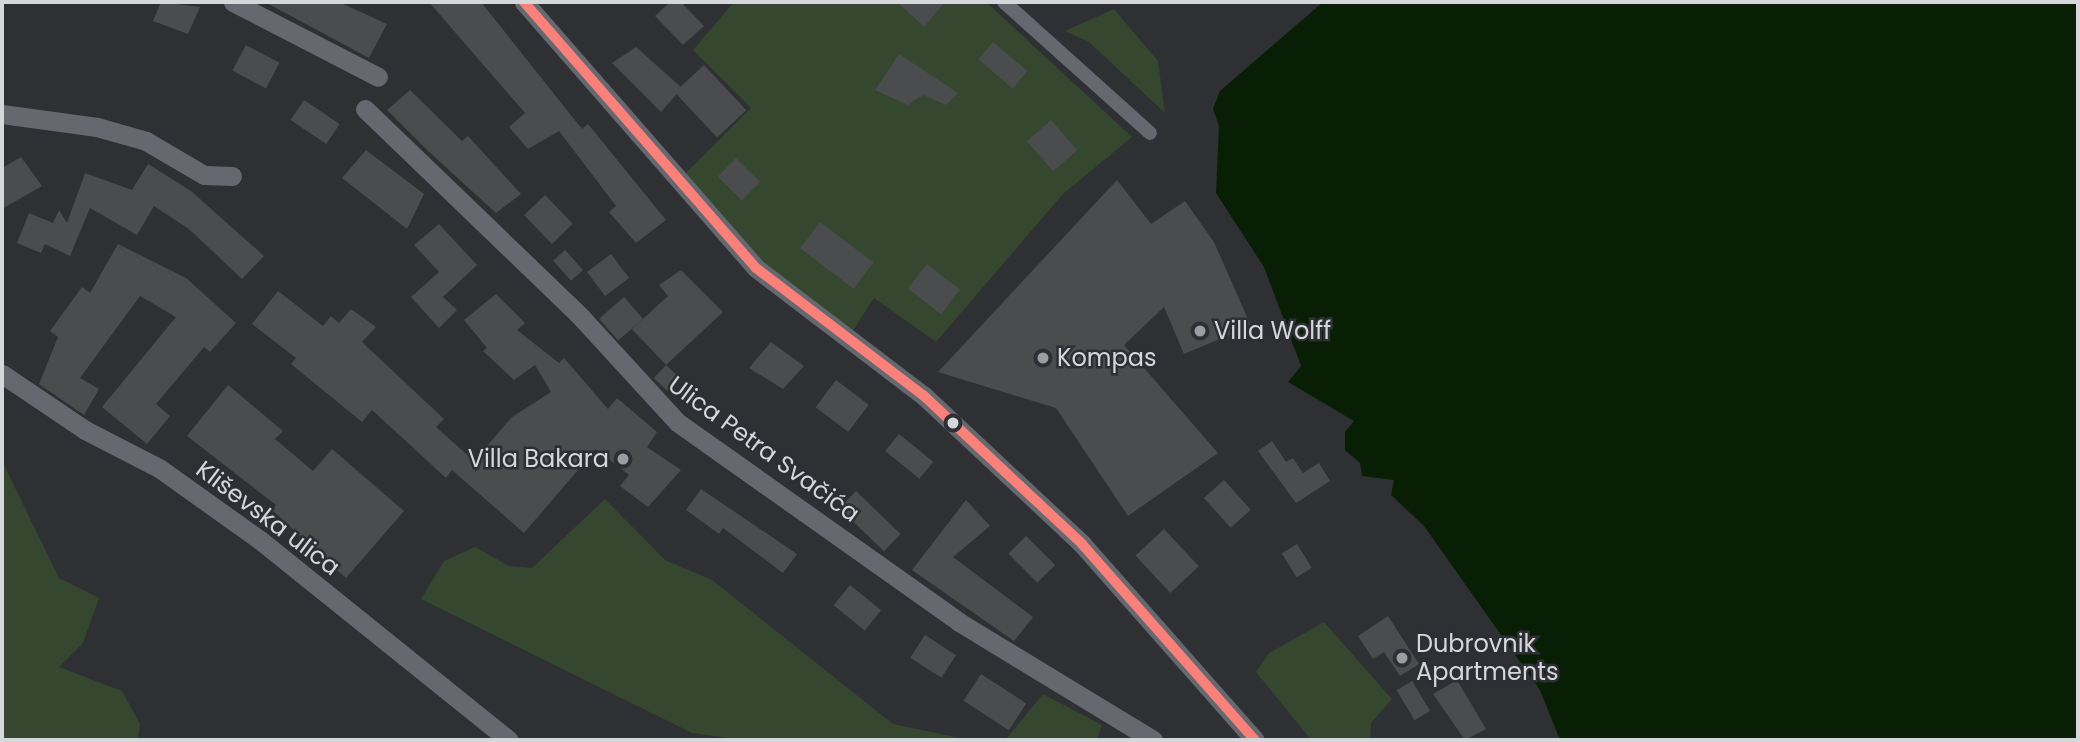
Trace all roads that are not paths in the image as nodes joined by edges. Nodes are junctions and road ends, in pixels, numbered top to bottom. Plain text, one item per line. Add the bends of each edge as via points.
1 (233, 2) edge
2 (524, 2) edge
3 (1004, 2) edge
4 (377, 76) dead end
5 (365, 109) dead end
6 (2, 114) edge
7 (1150, 133) dead end
8 (232, 176) dead end
9 (2, 374) edge
10 (509, 740) edge
11 (1153, 740) edge
12 (1255, 740) edge

1 - 4 street
2 - 12 street via 756,268 923,394 1082,544
3 - 7 street
5 - 11 street, Ulica Petra Svačića via 580,316 677,422 959,622
6 - 8 street via 97,127 146,141 204,174
9 - 10 street, Kliševska ulica via 85,430 159,468 260,540 486,728

